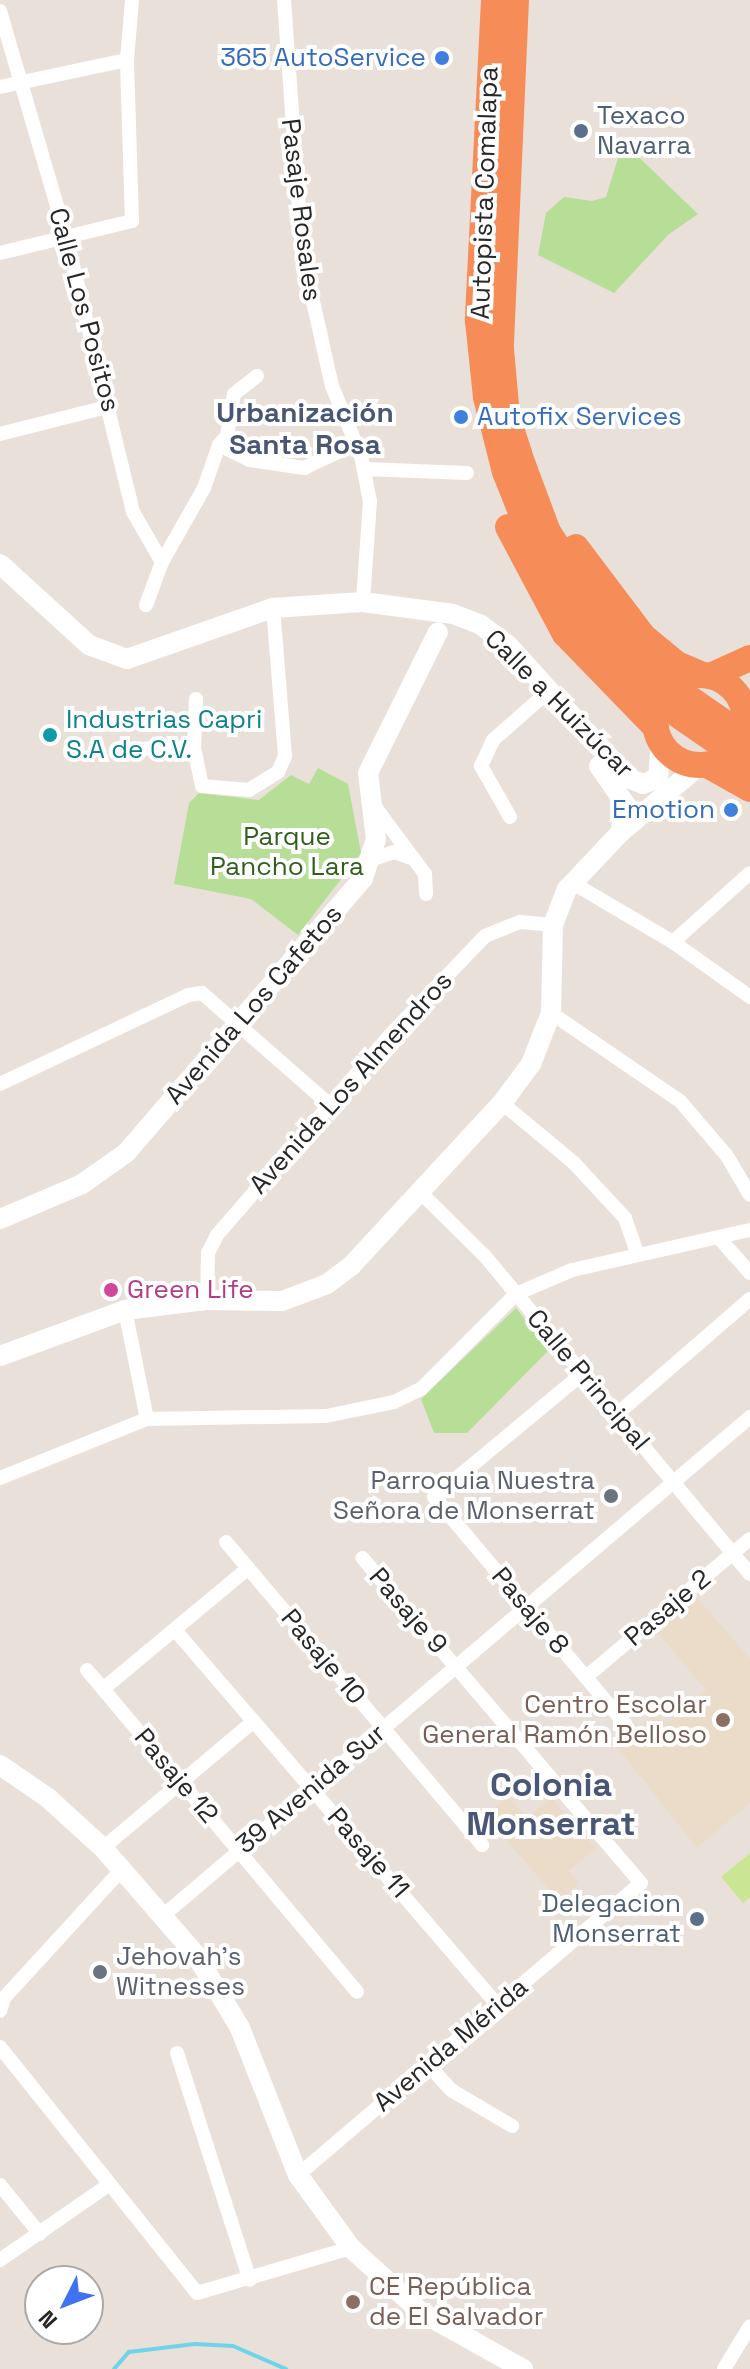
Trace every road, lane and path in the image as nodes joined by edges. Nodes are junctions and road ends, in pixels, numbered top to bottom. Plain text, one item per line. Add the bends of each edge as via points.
1 (132, 0) edge
2 (284, 0) edge
3 (494, 0) edge
4 (516, 0) edge
5 (0, 11) edge
6 (127, 60) junction
7 (22, 83) junction
8 (0, 87) edge
9 (66, 237) junction
10 (0, 253) edge
11 (504, 260) junction
12 (478, 274) junction
13 (257, 376) dead end
14 (111, 406) junction
15 (0, 434) edge
16 (355, 444) junction
17 (219, 445) junction
18 (364, 469) junction
19 (467, 473) dead end
20 (162, 562) junction
21 (0, 564) edge
22 (363, 602) junction
23 (146, 605) dead end
24 (422, 607) junction
25 (273, 608) junction
26 (474, 622) junction
27 (443, 630) junction
28 (750, 658) edge
29 (707, 676) junction
30 (541, 698) junction
31 (196, 699) dead end
32 (747, 711) edge
33 (658, 726) junction
34 (194, 748) junction
35 (122, 749) dead end
36 (721, 763) edge
37 (750, 789) edge
38 (371, 802) junction
39 (510, 817) dead end
40 (620, 833) junction
41 (373, 859) junction
42 (415, 860) junction
43 (750, 873) edge
44 (571, 882) junction
45 (426, 894) dead end
46 (553, 925) junction
47 (673, 942) junction
48 (750, 997) edge
49 (551, 1013) junction
50 (237, 1025) junction
51 (0, 1084) edge
52 (502, 1103) junction
53 (329, 1104) junction
54 (419, 1191) junction
55 (750, 1195) edge
56 (0, 1219) edge
57 (750, 1230) edge
58 (720, 1239) junction
59 (637, 1252) junction
60 (750, 1273) edge
61 (516, 1294) junction
62 (750, 1299) edge
63 (207, 1300) junction
64 (125, 1310) junction
65 (0, 1356) edge
66 (582, 1374) junction
67 (616, 1415) junction
68 (750, 1417) edge
69 (147, 1419) junction
70 (0, 1478) edge
71 (673, 1482) junction
72 (750, 1539) edge
73 (226, 1542) dead end
74 (733, 1553) junction
75 (362, 1558) dead end
76 (248, 1568) junction
77 (750, 1574) edge
78 (527, 1607) junction
79 (175, 1630) junction
80 (456, 1667) junction
81 (87, 1670) dead end
82 (586, 1677) junction
83 (103, 1689) junction
84 (254, 1721) junction
85 (626, 1725) dead end
86 (384, 1729) junction
87 (0, 1765) edge
88 (181, 1782) junction
89 (311, 1787) junction
90 (482, 1845) dead end
91 (103, 1848) junction
92 (238, 1849) junction
93 (122, 1869) junction
94 (641, 1883) joint
95 (165, 1914) junction
96 (357, 1992) dead end
97 (498, 2005) junction
98 (0, 2011) edge
99 (0, 2047) edge
100 (177, 2053) dead end
101 (428, 2065) junction
102 (512, 2126) dead end
103 (298, 2175) junction
104 (0, 2185) edge
105 (107, 2186) junction
106 (40, 2234) junction
107 (351, 2248) junction
108 (0, 2260) edge
109 (250, 2280) junction
110 (750, 2326) edge
111 (496, 2364) edge
112 (523, 2369) edge
113 (724, 2369) edge

1 - 6 street
2 - 16 street, Pasaje Rosales via 302,252 332,386
3 - 12 highway, Autopista Comalapa
4 - 11 highway, Autopista Comalapa
5 - 7 street, Calle Los Positos
6 - 7 street
6 - 9 street via 133,218
7 - 8 street
7 - 9 street, Calle Los Positos
9 - 10 street
9 - 14 street, Calle Los Positos
11 - 29 highway via 523,428 551,499 575,546 632,625 667,657
11 - 32 highway, Autopista Comalapa via 501,349 507,416 548,532 587,597 630,651
12 - 33 highway via 470,346 472,403 512,539 565,634
12 - 36 highway, Autopista Comalapa via 478,321 495,436 518,509 597,646
13 - 17 street via 234,394 227,436
14 - 15 street
14 - 20 street, Calle Los Positos via 133,512
16 - 17 street via 304,468 250,460
16 - 18 street, Pasaje Rosales
17 - 20 street via 204,488 183,516
18 - 19 street
18 - 22 street, Pasaje Rosales via 370,501
20 - 23 street
21 - 25 street, Calle a Huizúcar via 89,645 127,659
22 - 24 street, Calle a Huizúcar
22 - 25 street, Calle a Huizúcar
24 - 26 street, Calle a Huizúcar
24 - 27 street
25 - 34 street via 285,756 278,772 249,790 209,790 197,780
26 - 27 street
26 - 33 street, Calle a Huizúcar via 508,645 628,778 643,784 658,778
27 - 30 street, Calle a Huizúcar via 490,643
27 - 38 street via 368,773
28 - 29 highway
29 - 32 highway via 729,685
29 - 33 highway via 677,681
30 - 39 street via 493,740 481,766
30 - 40 street, Calle a Huizúcar via 621,793 626,805
31 - 34 street
32 - 36 highway via 740,741
33 - 36 highway via 674,757
34 - 35 street
36 - 37 highway
36 - 40 street
38 - 41 street
38 - 42 street
40 - 44 street
41 - 42 street via 394,852
41 - 50 street, Avenida Los Cafetos
42 - 45 street via 428,880
43 - 47 street
44 - 46 street
44 - 47 street
46 - 49 street
46 - 53 street, Avenida Los Almendros via 520,922 485,936
47 - 48 street
49 - 52 street via 531,1064
49 - 55 street via 680,1101 727,1156
50 - 51 street via 210,997 188,995
50 - 53 street
50 - 56 street, Avenida Los Cafetos via 117,1160 82,1184
52 - 54 street
52 - 59 street via 574,1163 614,1206 635,1234
53 - 63 street, Avenida Los Almendros via 212,1243
54 - 61 street, Calle Principal
54 - 63 street via 364,1254 327,1284 282,1301
57 - 58 street
58 - 59 street
58 - 60 street
59 - 61 street via 572,1270
61 - 66 street, Calle Principal
61 - 69 street via 421,1389 394,1402 326,1416
62 - 67 street
63 - 64 street
64 - 65 street
64 - 69 street
66 - 67 street, Calle Principal
66 - 78 street, Pasaje 8 via 434,1497
67 - 71 street, Calle Principal
68 - 71 street, 39 Avenida Sur
69 - 70 street
71 - 74 street, Calle Principal
71 - 78 street, 39 Avenida Sur
72 - 74 street, Pasaje 2
73 - 76 street, Pasaje 10
74 - 77 street, Calle Principal
74 - 82 street, Pasaje 2
75 - 80 street, Pasaje 9
76 - 79 street
76 - 86 street, Pasaje 10
78 - 80 street, 39 Avenida Sur
78 - 82 street, Pasaje 8
79 - 83 street
79 - 84 street, Pasaje 11
80 - 86 street, 39 Avenida Sur
80 - 94 street, Pasaje 9
81 - 83 street, Pasaje 12
82 - 85 street, Pasaje 8
83 - 88 street, Pasaje 12
84 - 88 street
84 - 89 street, Pasaje 11
86 - 89 street, 39 Avenida Sur
86 - 90 street, Pasaje 10
87 - 91 street via 48,1798
88 - 91 street
88 - 92 street, Pasaje 12
89 - 92 street, 39 Avenida Sur
89 - 97 street, Pasaje 11
91 - 93 street
92 - 95 street, 39 Avenida Sur
92 - 96 street, Pasaje 12
93 - 95 street
93 - 98 street via 4,1998
94 - 97 street, Avenida Mérida
95 - 103 street via 220,1990 240,2028
97 - 101 street, Avenida Mérida
99 - 105 street
100 - 109 street
101 - 102 street via 451,2090
101 - 103 street, Avenida Mérida
103 - 107 street
104 - 106 street
105 - 106 street
105 - 109 street via 197,2293
106 - 108 street
107 - 109 street
107 - 111 street via 409,2304
110 - 113 street
111 - 112 street

